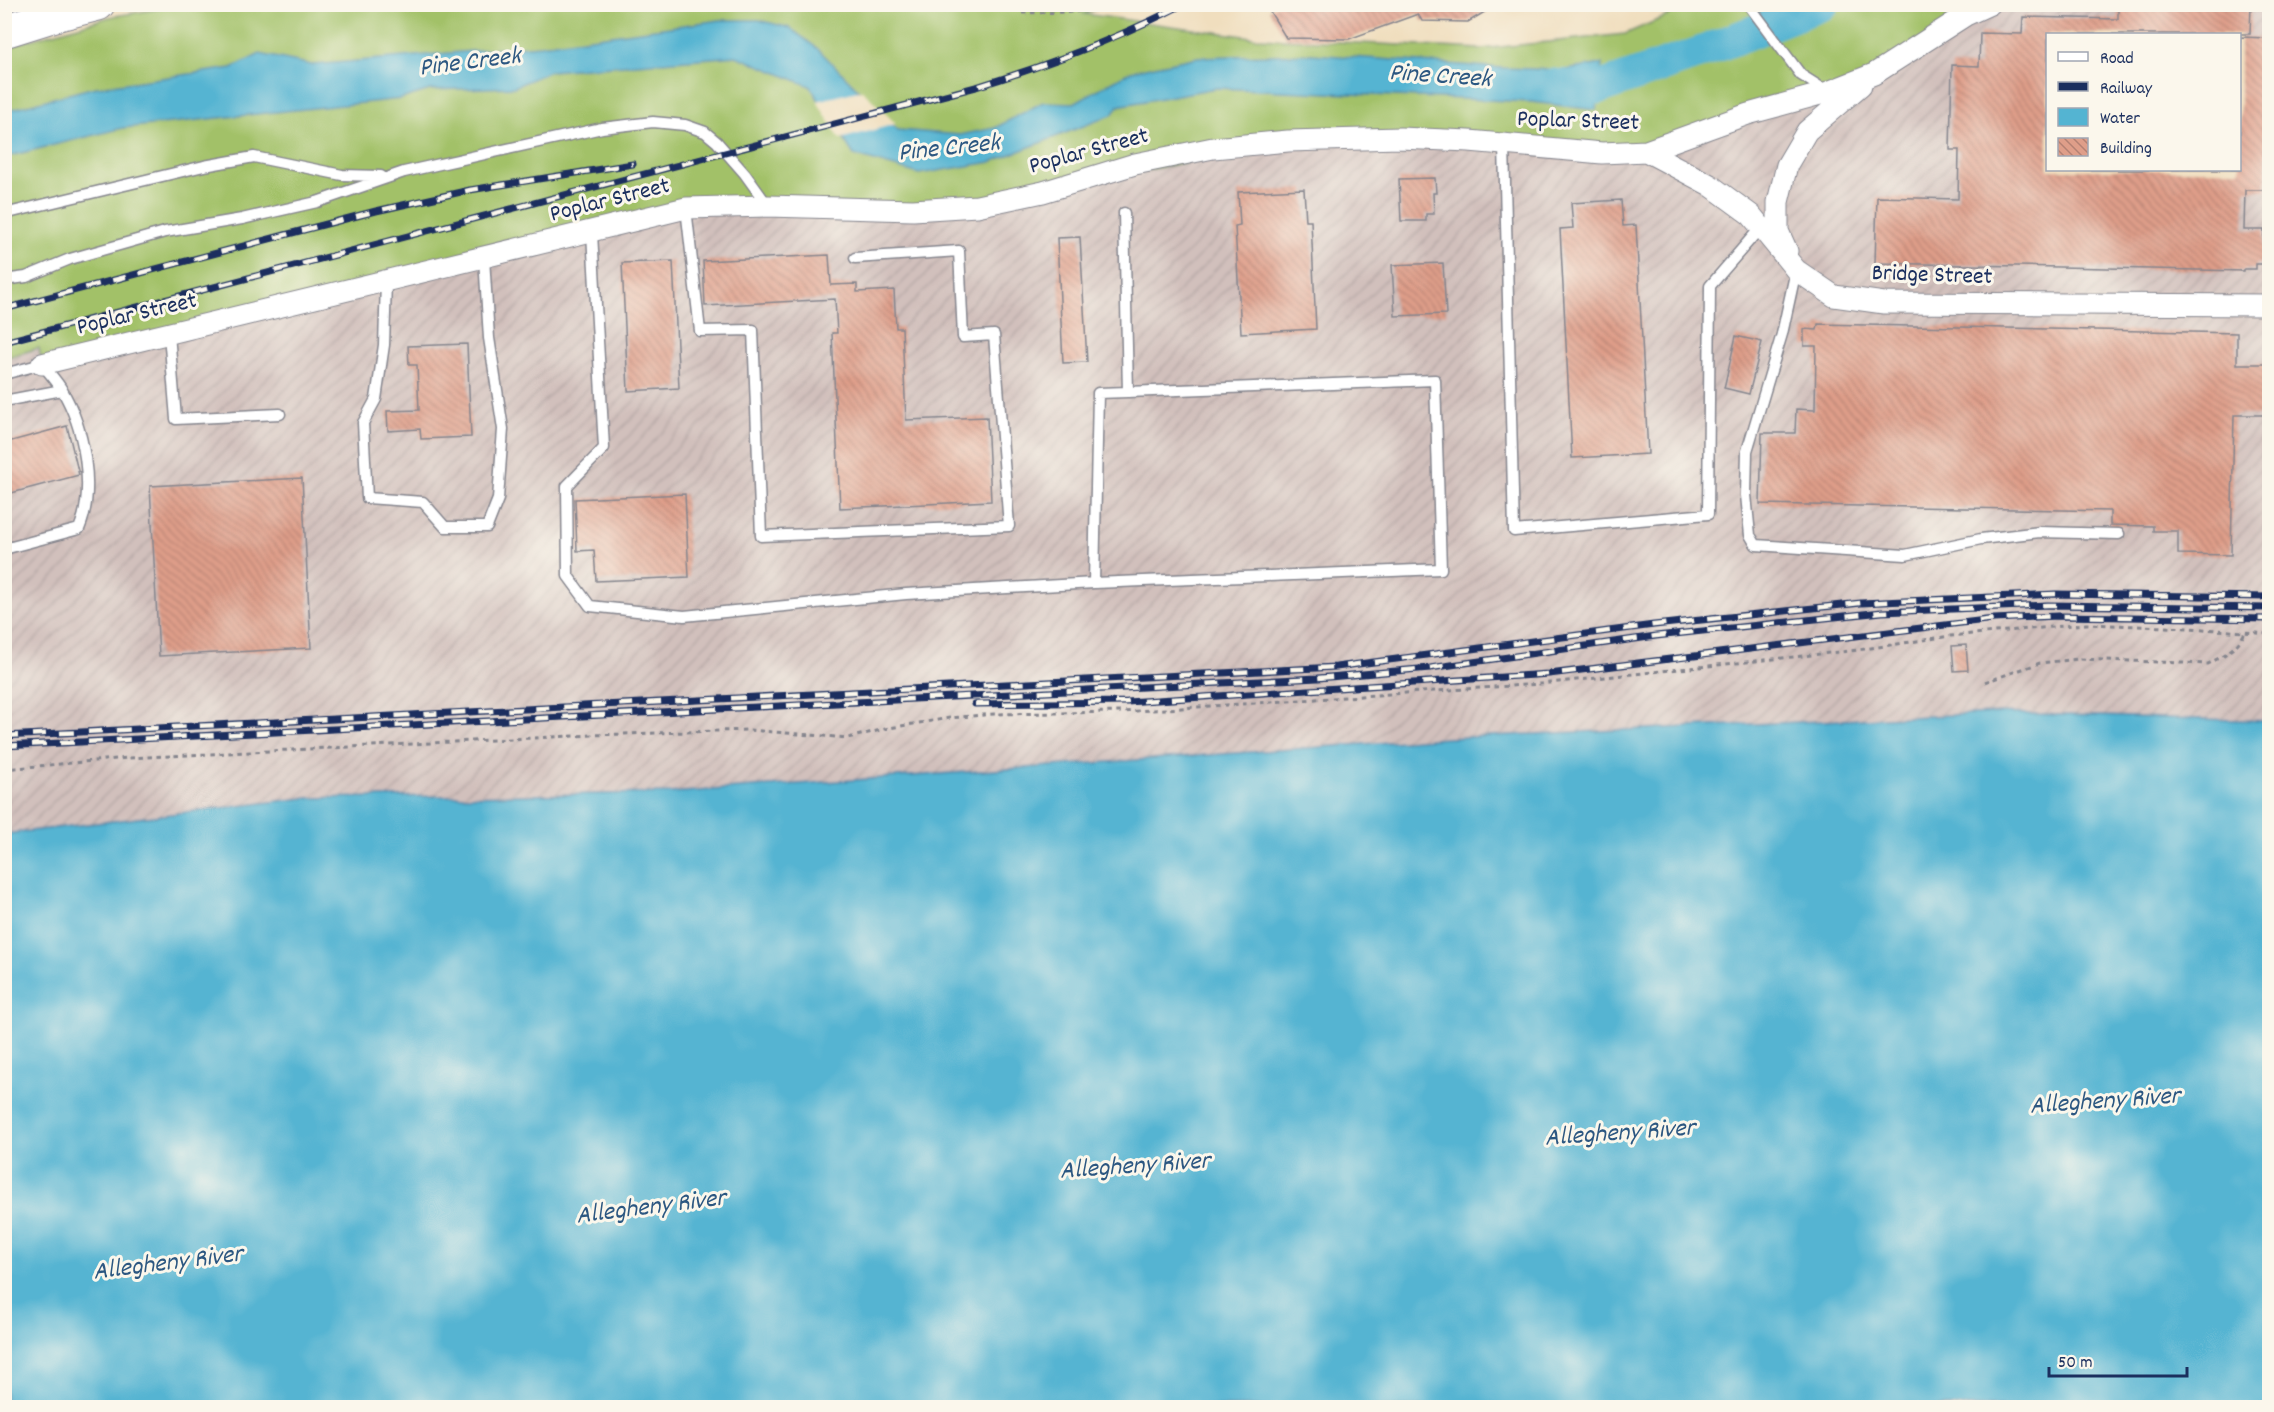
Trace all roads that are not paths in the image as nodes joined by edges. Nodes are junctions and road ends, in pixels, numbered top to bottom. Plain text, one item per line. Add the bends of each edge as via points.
1 (98, 4) edge
2 (1748, 4) edge
3 (1990, 4) edge
4 (4, 31) edge
5 (1874, 74) junction
6 (1828, 92) junction
7 (1504, 144) junction
8 (1646, 152) junction
9 (387, 177) junction
10 (768, 206) junction
11 (686, 208) junction
12 (1124, 213) dead end
13 (4, 214) edge
14 (1761, 227) junction
15 (592, 233) junction
16 (484, 258) junction
17 (855, 258) dead end
18 (1796, 270) junction
19 (4, 280) edge
20 (386, 282) junction
21 (2270, 305) edge
22 (169, 334) junction
23 (42, 364) junction
24 (4, 374) edge
25 (62, 390) junction
26 (1128, 392) junction
27 (4, 401) edge
28 (280, 414) dead end
29 (2119, 534) dead end
30 (4, 549) edge
31 (1094, 583) junction

1 - 4 highway
2 - 6 lane via 1801,75
3 - 5 street, Poplar Street
5 - 6 street, Poplar Street
5 - 18 street via 1807,130 1787,165 1778,202 1778,231
6 - 8 street, Poplar Street via 1748,114
7 - 8 street, Poplar Street via 1602,153
7 - 10 street, Poplar Street via 1400,138 1288,141 1213,148 976,206 913,210
7 - 14 lane via 1514,531 1708,514 1710,286
8 - 14 street, Bridge Street via 1710,185
9 - 10 lane via 602,128 653,122 705,132 745,174
9 - 13 lane via 342,175 254,157
9 - 19 lane via 317,202 165,232 70,259 26,277
10 - 11 street, Poplar Street
11 - 15 street, Poplar Street
11 - 17 lane via 700,331 753,330 761,536 1009,526 994,335 963,337 958,251
12 - 26 lane
14 - 18 street, Bridge Street
15 - 16 street, Poplar Street
15 - 31 lane via 604,448 567,486 568,576 590,606 684,616 906,594
16 - 20 street, Poplar Street
16 - 20 lane via 489,338 503,429 498,499 487,527 445,527 423,502 367,498 363,423 376,399 384,345
18 - 21 street, Bridge Street via 1834,296 1884,303
18 - 29 lane via 1782,334 1747,451 1746,495 1750,535 1756,544 1905,555 1981,539 2040,532
20 - 22 street, Poplar Street
22 - 23 street, Poplar Street
22 - 28 lane via 176,420
23 - 24 lane
23 - 25 lane
25 - 27 lane
25 - 30 lane via 77,422 87,471 84,516 79,529
26 - 31 lane via 1098,393
26 - 31 lane via 1434,380 1441,569

